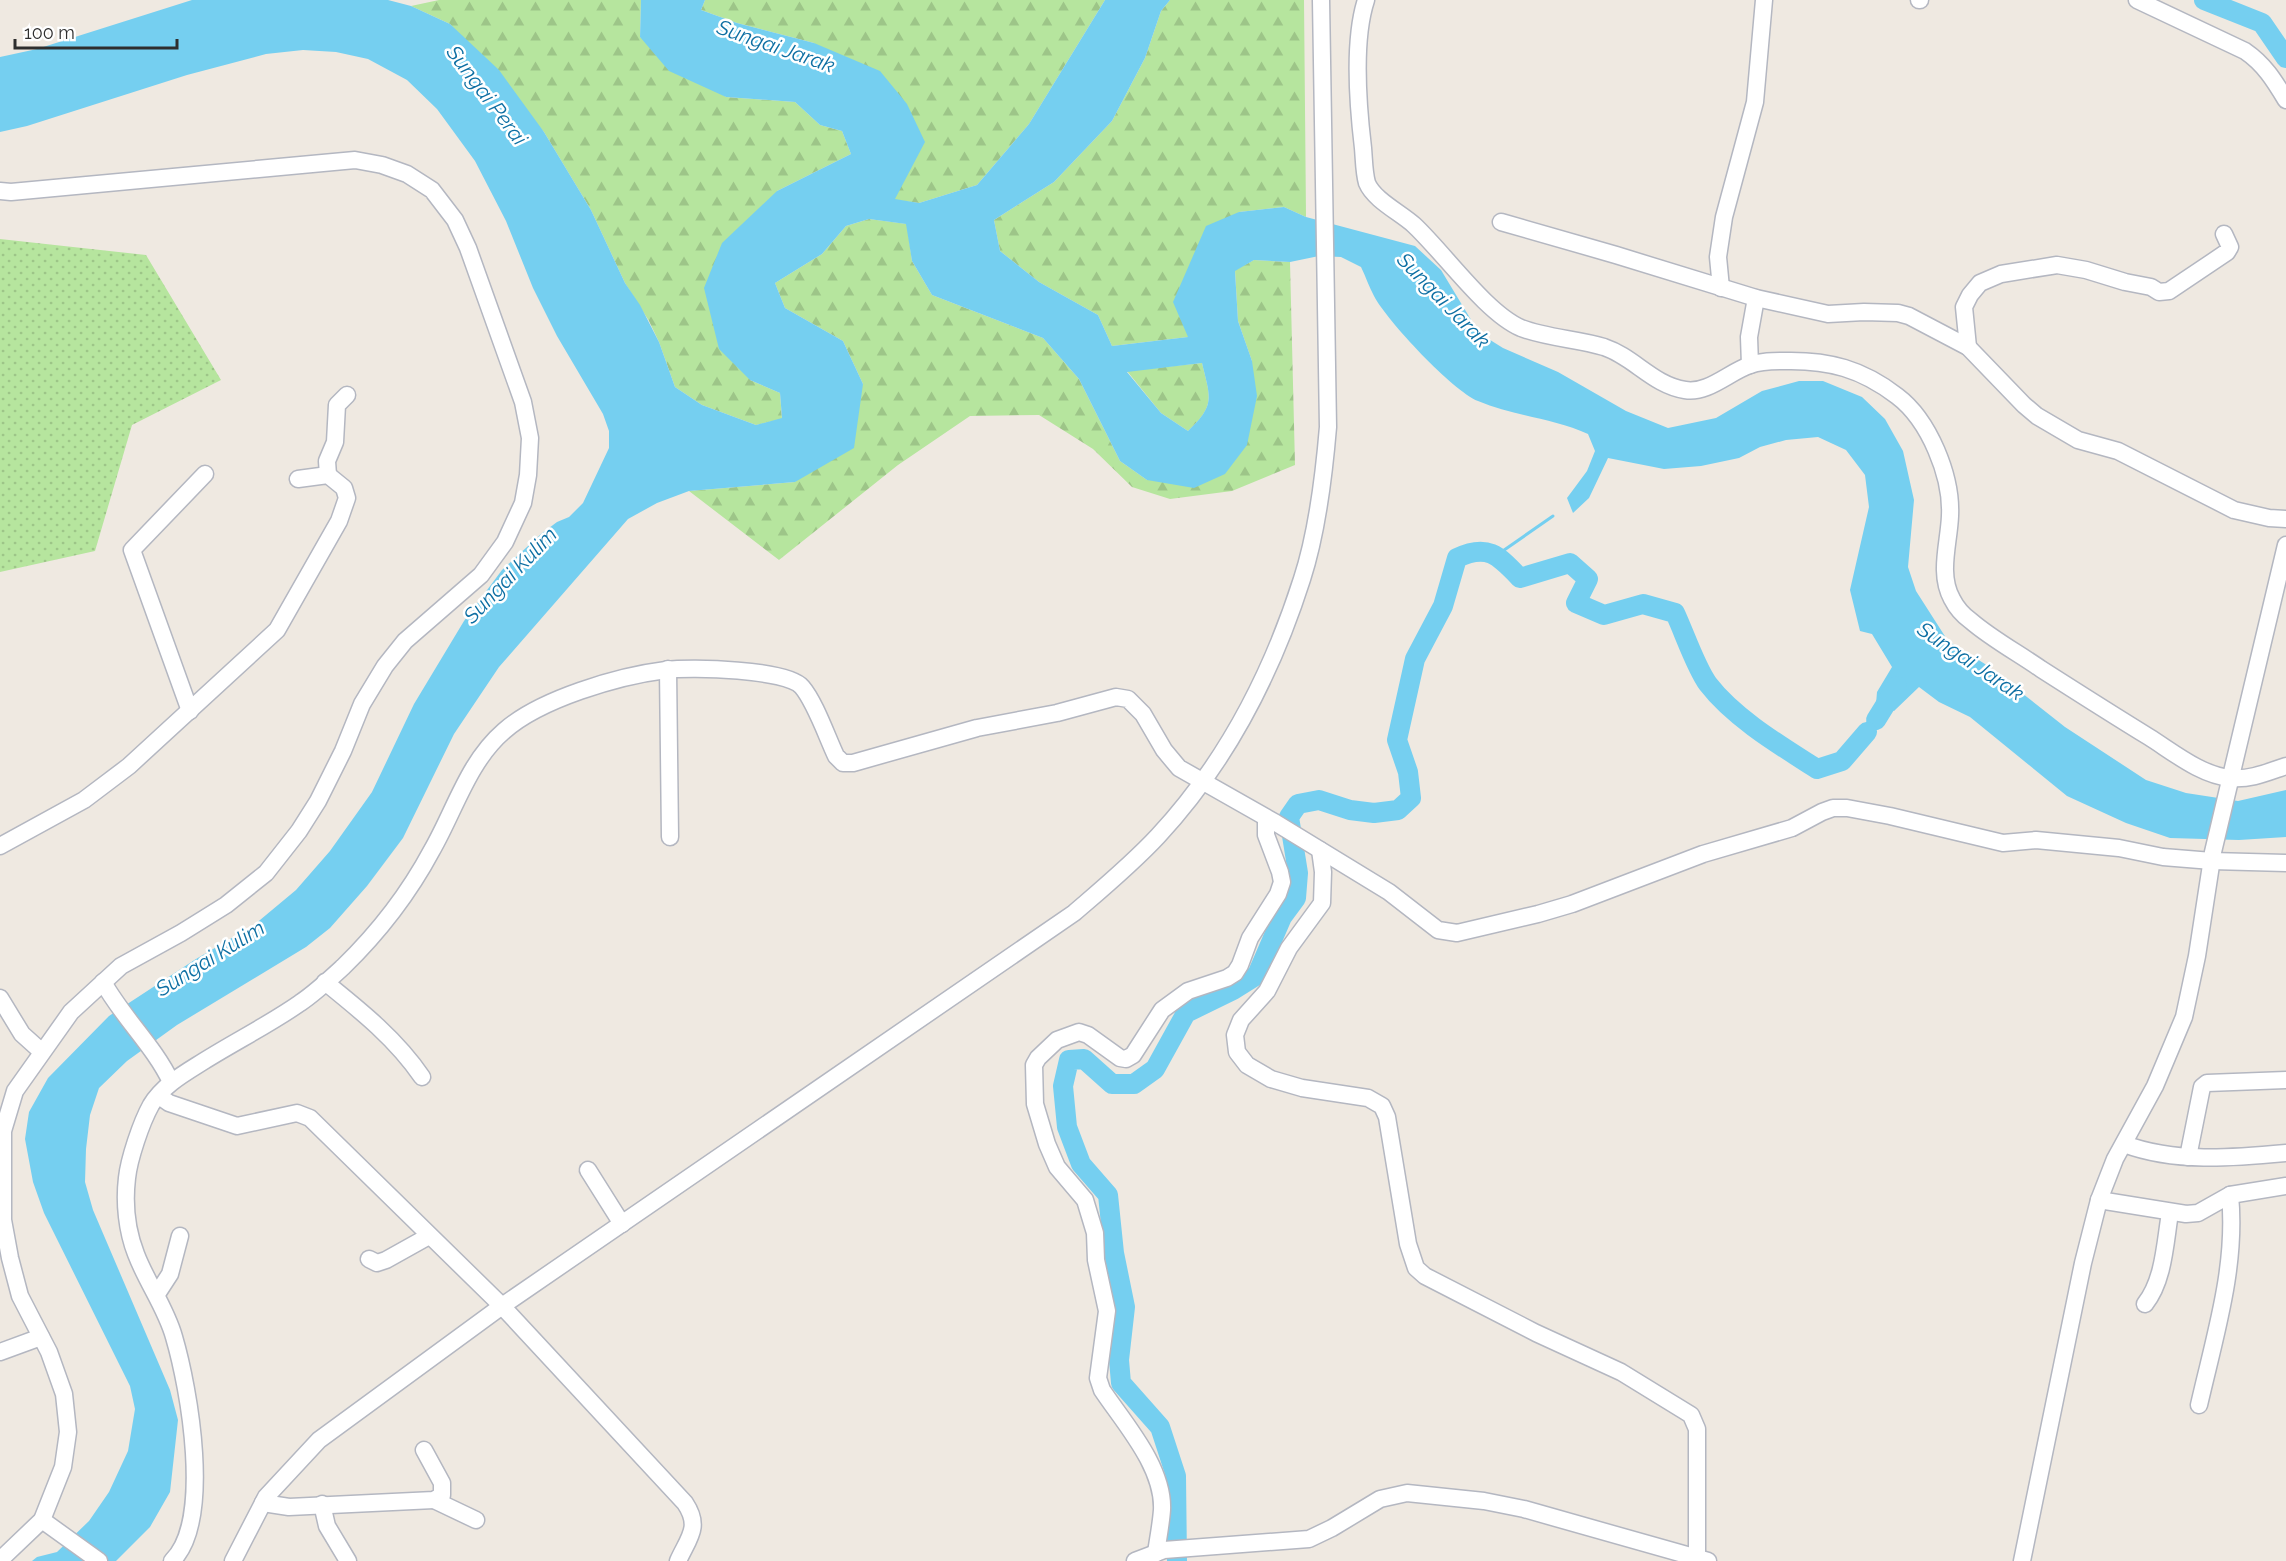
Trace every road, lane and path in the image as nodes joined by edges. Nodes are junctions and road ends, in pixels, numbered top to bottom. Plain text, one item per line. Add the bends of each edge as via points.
1 (1321, 0) edge
2 (1366, 0) edge
3 (1764, 0) edge
4 (2137, 0) edge
5 (2286, 100) edge
6 (0, 191) edge
7 (1501, 222) dead end
8 (2223, 234) dead end
9 (1721, 288) junction
10 (1756, 298) junction
11 (1968, 347) junction
12 (1750, 364) junction
13 (346, 395) dead end
14 (205, 474) dead end
15 (328, 475) junction
16 (298, 478) dead end
17 (2286, 519) edge
18 (2286, 545) edge
19 (668, 669) junction
20 (190, 711) junction
21 (2286, 766) edge
22 (1202, 782) junction
23 (2228, 786) junction
24 (1271, 821) junction
25 (669, 837) dead end
26 (0, 846) edge
27 (1314, 847) junction
28 (2212, 857) junction
29 (2286, 863) edge
30 (103, 982) junction
31 (325, 982) junction
32 (0, 998) edge
33 (42, 1052) junction
34 (168, 1075) junction
35 (422, 1077) dead end
36 (2286, 1080) edge
37 (159, 1096) junction
38 (2124, 1144) junction
39 (2286, 1153) edge
40 (2188, 1157) junction
41 (588, 1170) dead end
42 (2286, 1186) edge
43 (2, 1192) edge
44 (2230, 1195) junction
45 (2099, 1200) junction
46 (2170, 1213) junction
47 (622, 1224) junction
48 (180, 1236) dead end
49 (429, 1236) junction
50 (369, 1259) dead end
51 (157, 1294) junction
52 (2145, 1304) dead end
53 (502, 1306) junction
54 (40, 1337) junction
55 (0, 1352) edge
56 (2199, 1405) dead end
57 (424, 1450) dead end
58 (434, 1500) junction
59 (263, 1503) junction
60 (322, 1504) junction
61 (476, 1520) dead end
62 (45, 1523) junction
63 (1160, 1551) junction
64 (1703, 1559) edge
65 (0, 1560) edge
66 (99, 1561) edge
67 (172, 1561) edge
68 (233, 1561) edge
69 (348, 1561) edge
70 (678, 1561) edge
71 (1135, 1561) edge
72 (2022, 1561) edge

1 - 22 street via 1328,427 1321,493 1303,578 1278,644 1246,716
2 - 12 street via 1359,62 1360,128 1367,183 1375,196 1413,224 1500,316 1522,328 1604,347 1623,355 1668,386 1690,391
3 - 9 street via 1755,102 1724,217 1718,257
4 - 5 street via 2245,51 2268,71
6 - 30 street via 355,160 407,174 432,190 456,220 523,402 530,438 523,503 506,542 481,575 405,641 385,666 299,831 266,873 226,905 122,966
7 - 9 street
8 - 11 street via 2230,247 2227,252 2169,291 2159,292 2151,286 2057,265 2001,274 1980,283 1964,307
9 - 10 street
10 - 11 street via 1828,314 1898,313
10 - 12 street via 1749,337
11 - 17 street via 2037,416 2078,440 2118,451 2234,510
12 - 23 street via 1811,360 1835,364 1877,382 1901,399 1933,443 1950,491 1945,576 1951,598 1968,619
13 - 15 street via 337,405
14 - 20 street via 132,550
15 - 16 street
15 - 20 street via 344,488 347,498 339,520 277,630
18 - 23 street
19 - 22 street via 736,670 788,677 807,694 836,756 843,763 853,764 977,728 1116,697 1128,699 1143,714 1179,768
19 - 25 street
19 - 31 street via 600,684 540,708 505,730 480,757 432,852 389,917
20 - 26 street via 84,800
21 - 23 street
22 - 24 street
22 - 47 street via 1130,866 1074,912
23 - 28 street
24 - 27 street
24 - 63 street via 1266,835 1282,882 1235,973 1188,991 1162,1010 1133,1055 1126,1059 1079,1032 1057,1040 1034,1065 1035,1104 1047,1144 1058,1167 1084,1200 1095,1233 1107,1311 1098,1378 1102,1390 1143,1448 1157,1482 1162,1508
27 - 28 street via 1389,892 1438,930 1457,933 1572,904 1703,854 1792,828 1833,808 1890,816 2003,843 2037,840 2119,848 2163,857
27 - 64 street via 1323,872 1322,903 1289,948 1267,991 1241,1020 1235,1035 1237,1052 1248,1065 1271,1079 1368,1098 1382,1106 1388,1117 1408,1244 1416,1268 1425,1276 1621,1372 1691,1415 1697,1429
28 - 29 street
28 - 38 street via 2184,1017 2155,1086
30 - 33 street via 71,1011
30 - 34 street
31 - 34 street via 303,1002
31 - 35 street via 406,1053
32 - 33 street via 22,1034
33 - 43 street via 15,1091 3,1131
34 - 37 street
36 - 40 street via 2207,1083 2202,1087
37 - 49 street via 237,1126 297,1113 310,1118
37 - 51 street via 151,1104 127,1177 127,1220 136,1255
38 - 40 street
38 - 45 street
39 - 40 street
41 - 47 street
42 - 44 street
43 - 54 street via 10,1258 20,1296
44 - 46 street via 2198,1213
44 - 56 street via 2230,1259
45 - 46 street
45 - 72 street via 2082,1263
46 - 52 street via 2158,1281
47 - 53 street
48 - 51 street via 170,1274
49 - 50 street via 386,1260 377,1263
49 - 53 street
51 - 67 street via 173,1334 187,1390 194,1461 194,1510 186,1539
53 - 59 street via 319,1440
53 - 70 street via 689,1509 694,1526
54 - 55 street
54 - 62 street via 64,1394 68,1432 63,1467
57 - 58 street via 442,1483 442,1495
58 - 60 street
58 - 61 street
59 - 60 street via 289,1507
59 - 68 street
60 - 69 street via 327,1526
62 - 65 street
62 - 66 street
63 - 64 street via 1309,1539 1380,1499 1407,1493 1524,1509
63 - 71 street

